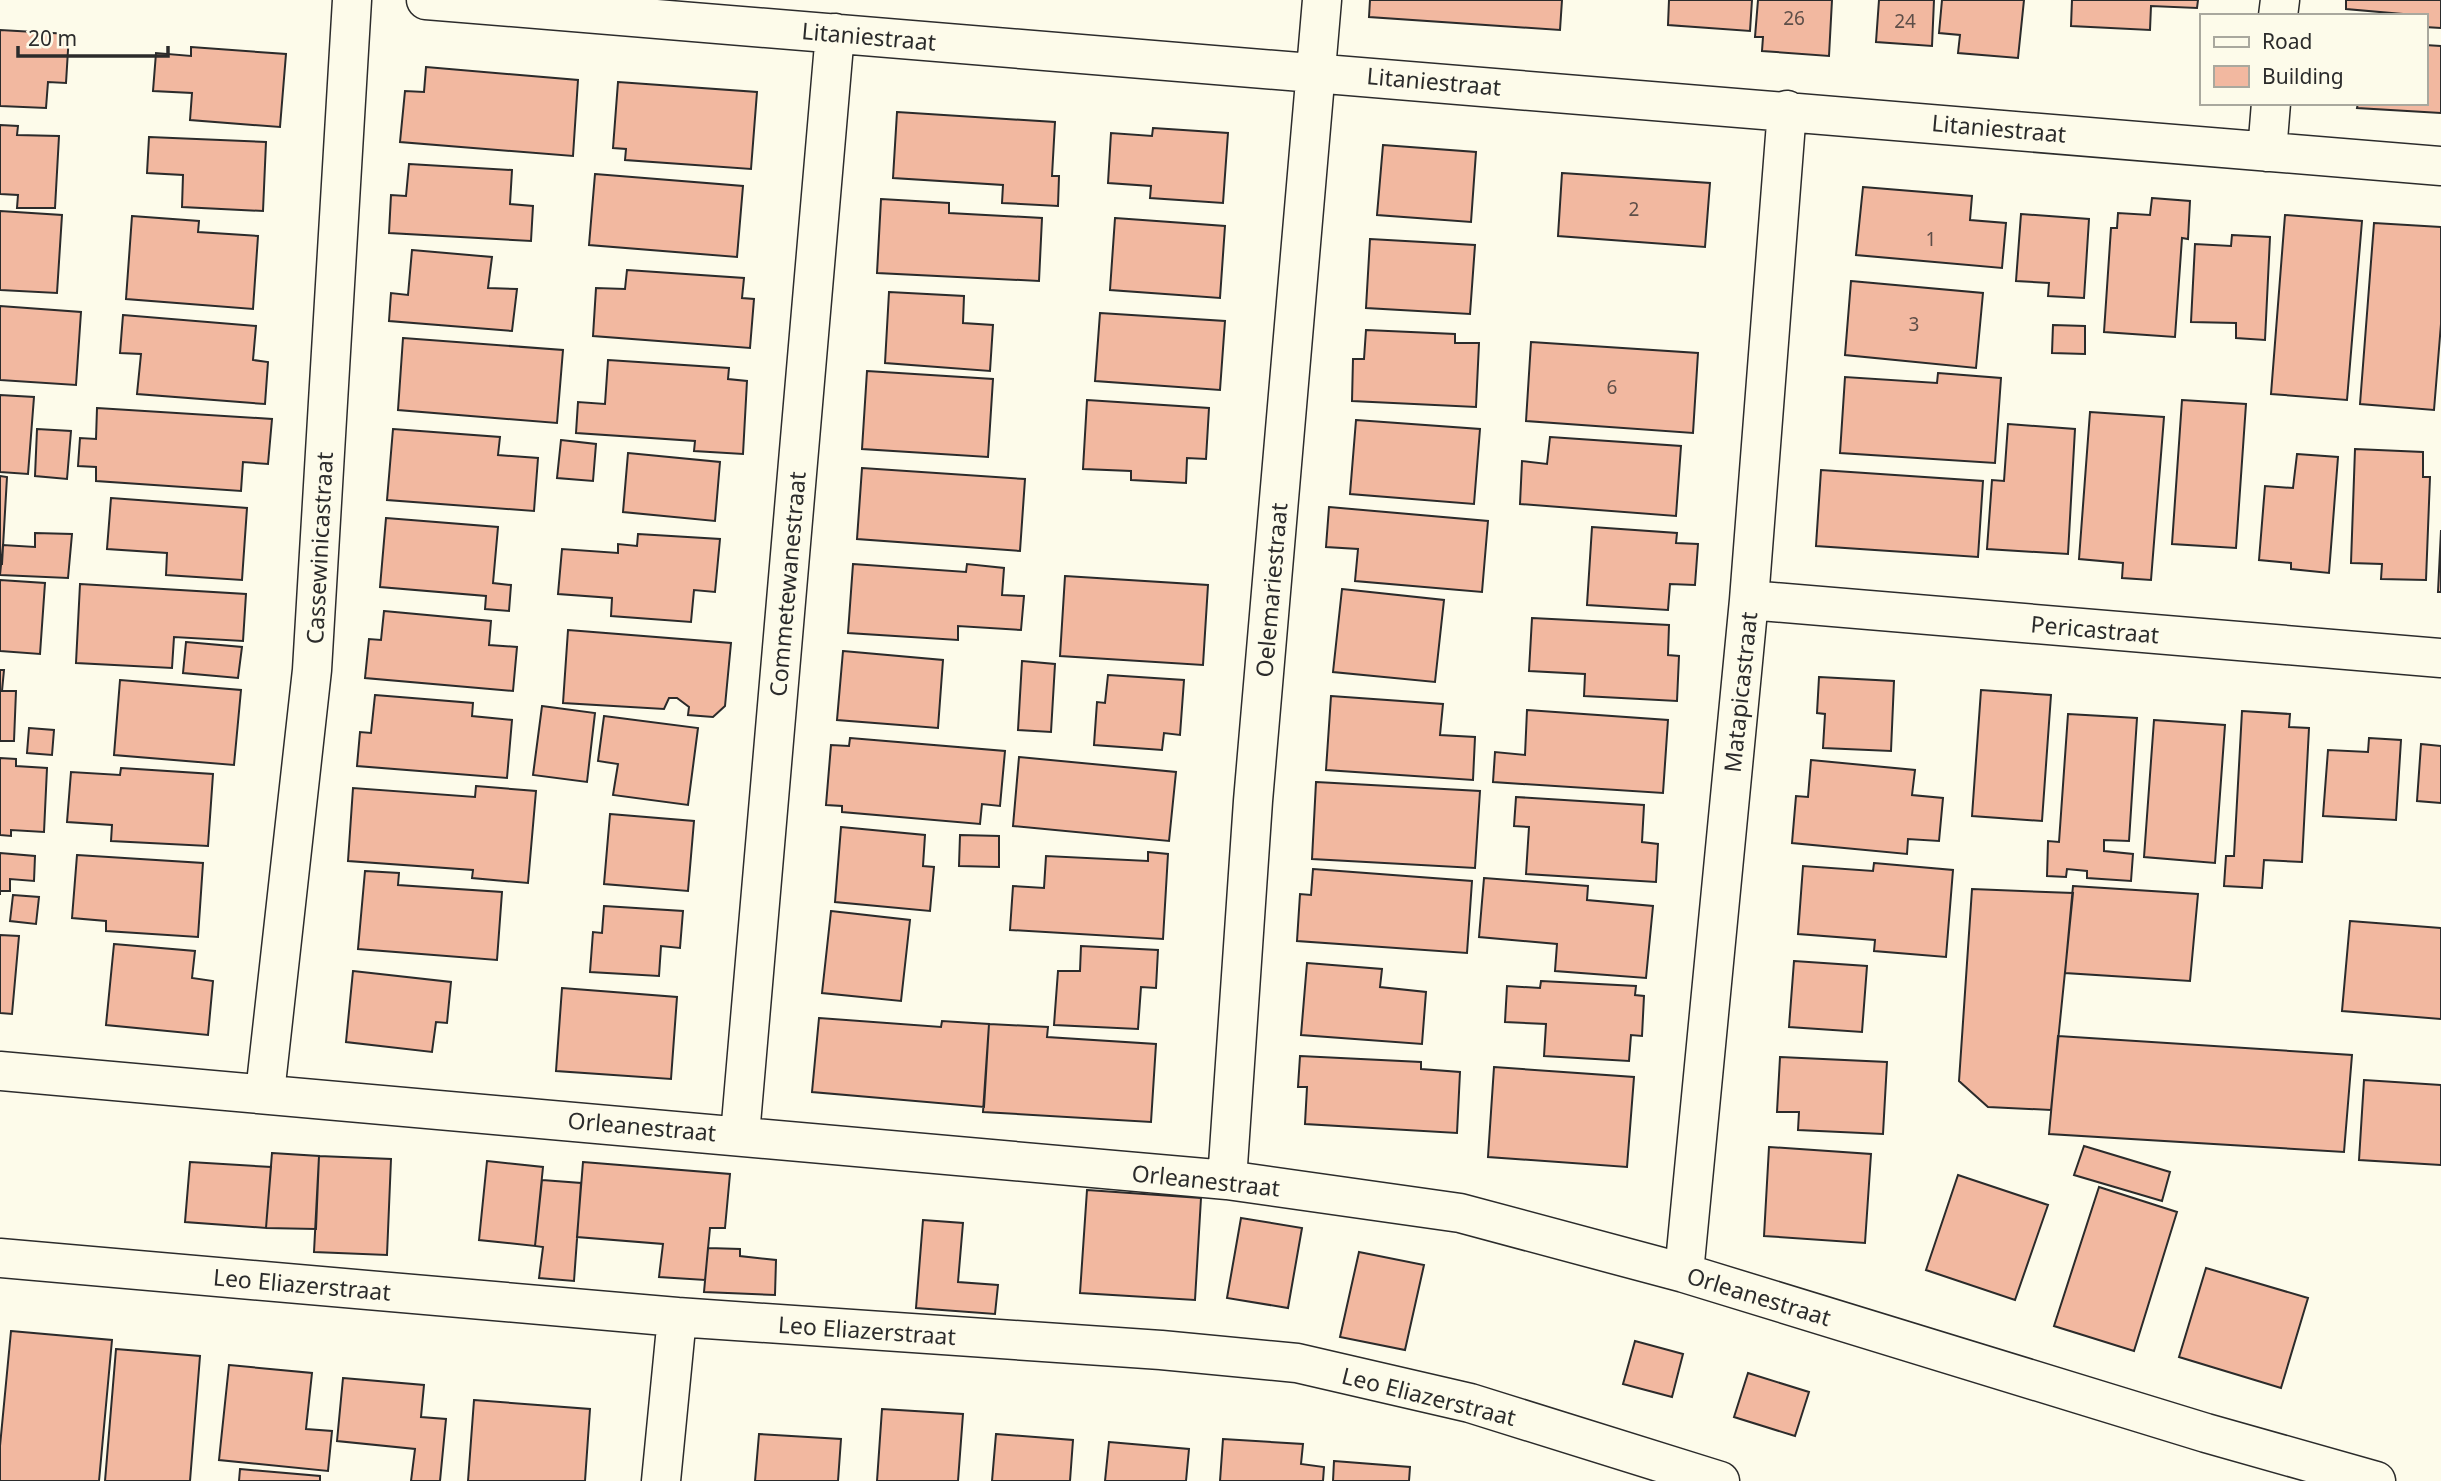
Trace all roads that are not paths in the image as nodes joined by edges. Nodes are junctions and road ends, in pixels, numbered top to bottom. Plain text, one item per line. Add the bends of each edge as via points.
1 (352, 0) edge
2 (426, 0) edge
3 (1322, 0) edge
4 (835, 33) junction
5 (1314, 71) junction
6 (2271, 105) edge
7 (1787, 110) junction
8 (2267, 152) junction
9 (2441, 166) edge
10 (1749, 600) junction
11 (2441, 658) edge
12 (0, 1071) edge
13 (265, 1093) junction
14 (740, 1135) junction
15 (1227, 1180) junction
16 (0, 1258) edge
17 (1684, 1273) junction
18 (677, 1317) junction
19 (661, 1481) edge
20 (1720, 1481) edge
21 (2376, 1481) edge

1 - 13 street, Cassewinicastraat via 312,670
2 - 4 street, Litaniestraat
3 - 5 street, Oelemariestraat
4 - 5 street, Litaniestraat
4 - 14 street, Commetewanestraat
5 - 7 street, Litaniestraat
5 - 15 street, Oelemariestraat via 1254,788
6 - 8 street
7 - 8 street, Litaniestraat
7 - 10 street, Matapicastraat
8 - 9 street, Litaniestraat
10 - 11 street, Pericastraat
10 - 17 street, Matapicastraat
12 - 13 street, Orleanestraat
13 - 14 street, Orleanestraat
14 - 15 street, Orleanestraat
15 - 17 street, Orleanestraat via 1460,1213
16 - 18 street, Leo Eliazerstraat
17 - 21 street, Orleanestraat
18 - 19 street
18 - 20 street, Leo Eliazerstraat via 1297,1363 1470,1403

